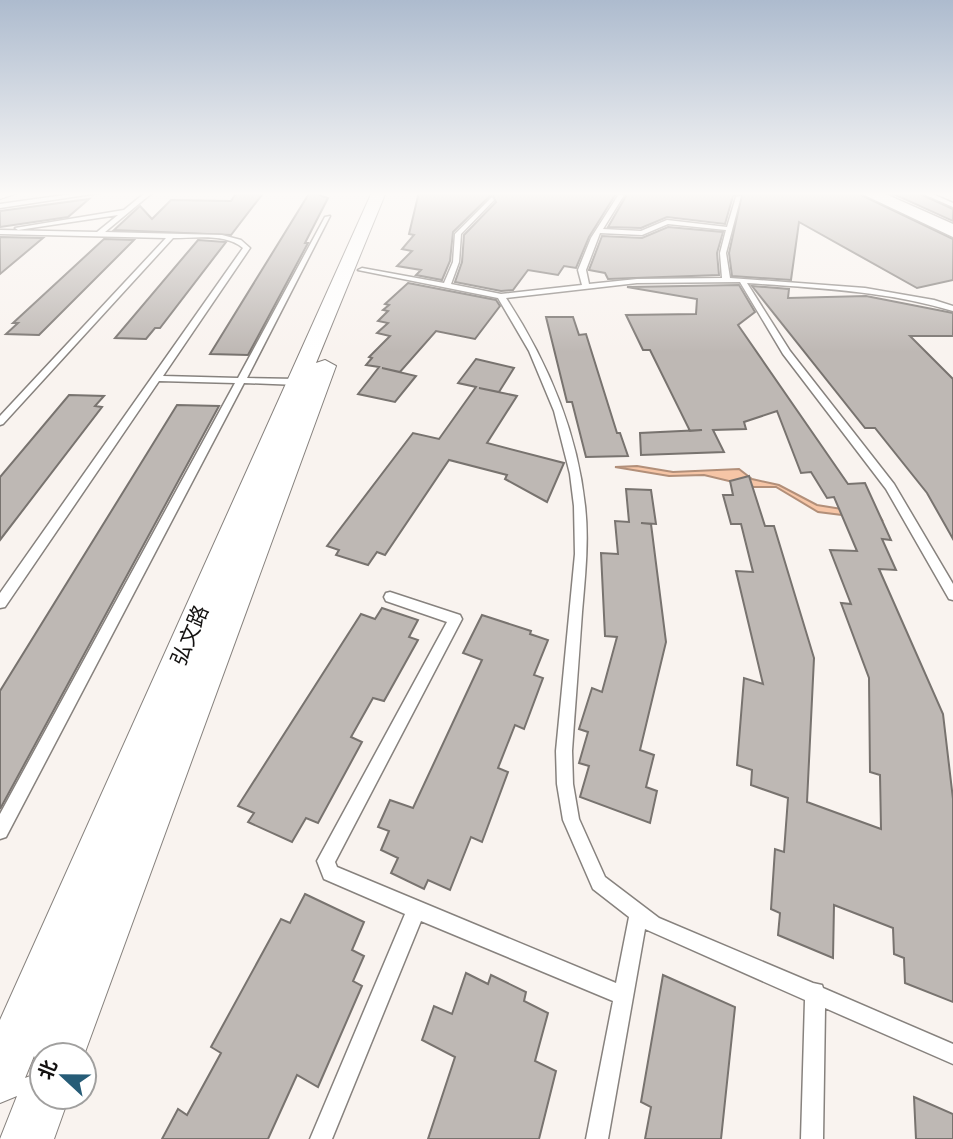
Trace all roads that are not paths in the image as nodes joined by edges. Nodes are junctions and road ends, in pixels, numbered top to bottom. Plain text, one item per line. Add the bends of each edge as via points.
1 (163, 245) edge
2 (244, 245) edge
3 (313, 245) edge
4 (356, 245) edge
5 (372, 245) edge
6 (457, 245) edge
7 (593, 245) edge
8 (726, 245) edge
9 (362, 270) junction
10 (726, 279) junction
11 (742, 280) junction
12 (447, 286) junction
13 (586, 287) junction
14 (501, 296) junction
15 (953, 309) edge
16 (156, 378) junction
17 (241, 380) junction
18 (298, 382) junction
19 (0, 422) edge
20 (953, 595) edge
21 (390, 597) dead end
22 (0, 603) edge
23 (0, 831) edge
24 (416, 911) junction
25 (639, 913) junction
26 (815, 992) junction
27 (624, 996) junction
28 (64, 1041) edge
29 (953, 1054) edge
30 (0, 1078) edge
31 (38, 1111) edge
32 (27, 1139) edge
33 (321, 1139) edge
34 (597, 1139) edge
35 (812, 1139) edge

1 - 19 lane
2 - 16 lane via 247,248
3 - 17 lane
4 - 18 street, 弘文路
5 - 9 street, 弘文路
6 - 12 lane
7 - 13 lane via 582,270
8 - 10 lane via 722,260
9 - 12 lane
9 - 28 street, 弘文路
10 - 11 lane
10 - 13 lane
11 - 15 lane via 865,290
11 - 20 lane via 780,343 890,487
12 - 14 lane
13 - 14 lane
14 - 25 lane via 558,410 578,502 582,537 564,751 571,820 600,883
16 - 17 lane
16 - 22 lane
17 - 18 lane
17 - 23 lane
18 - 30 street, 弘文路
21 - 24 lane via 455,619 326,861 330,873
24 - 27 lane
24 - 33 lane
25 - 26 lane via 653,924
25 - 27 lane
26 - 29 lane
26 - 35 lane
27 - 34 lane
31 - 32 street

